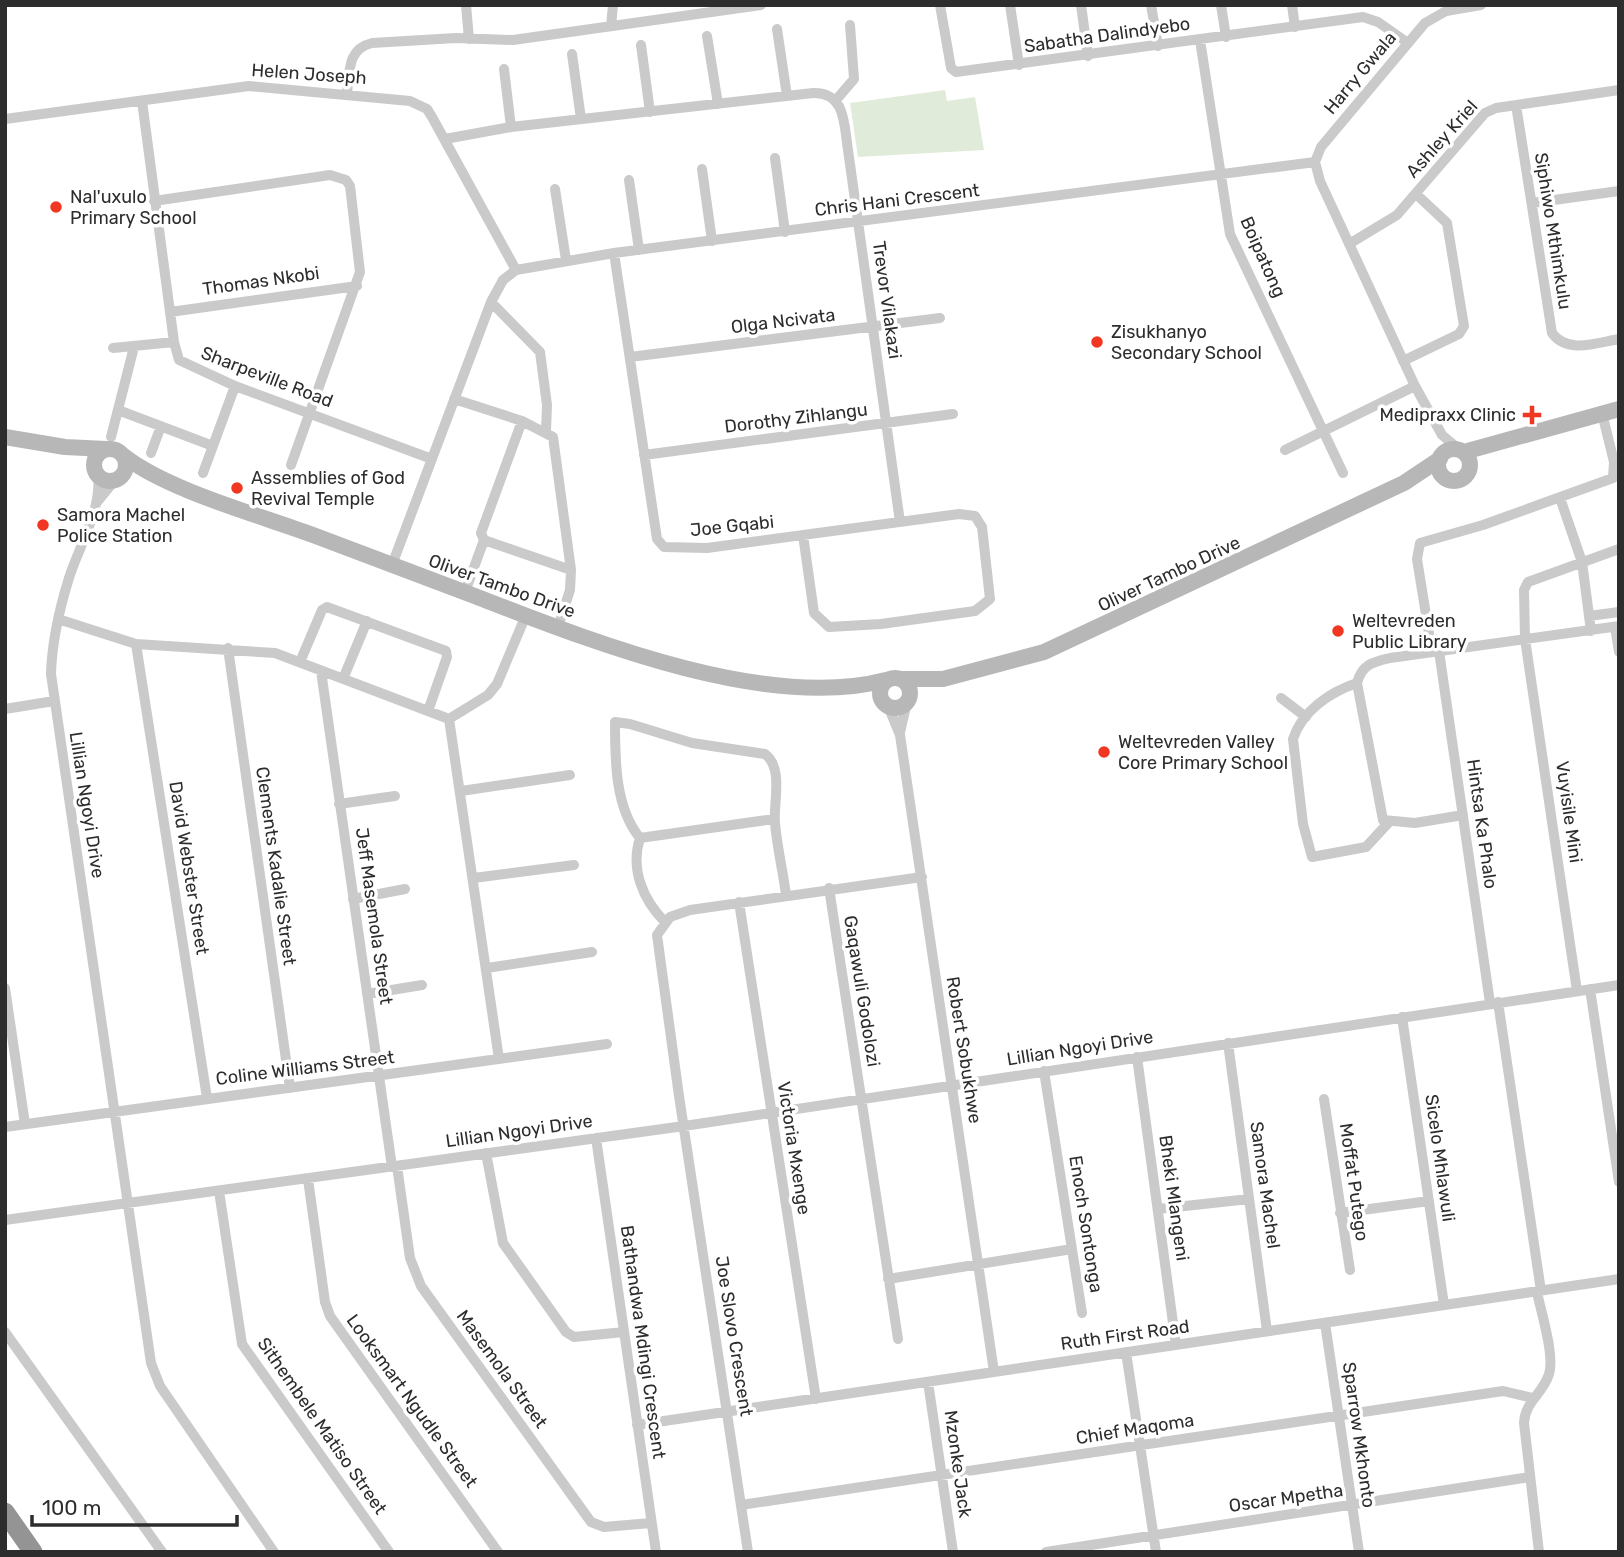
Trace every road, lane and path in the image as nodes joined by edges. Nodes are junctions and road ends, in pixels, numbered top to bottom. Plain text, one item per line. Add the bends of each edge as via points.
1 (466, 5) edge
2 (613, 5) edge
3 (761, 5) edge
4 (940, 5) edge
5 (1010, 5) edge
6 (1080, 5) edge
7 (1151, 5) edge
8 (1222, 5) edge
9 (1292, 5) edge
10 (1361, 5) edge
11 (1481, 5) edge
12 (1434, 10) edge
13 (1363, 18) junction
14 (850, 25) dead end
15 (611, 26) junction
16 (1295, 27) junction
17 (777, 29) dead end
18 (708, 36) dead end
19 (1226, 37) junction
20 (469, 39) junction
21 (1200, 40) junction
22 (1408, 43) junction
23 (641, 45) dead end
24 (1158, 46) junction
25 (572, 54) dead end
26 (1088, 56) junction
27 (1018, 65) junction
28 (504, 69) dead end
29 (1619, 90) edge
30 (347, 93) junction
31 (787, 96) junction
32 (836, 100) junction
33 (142, 102) junction
34 (718, 104) junction
35 (1516, 104) junction
36 (650, 112) junction
37 (5, 119) edge
38 (581, 119) junction
39 (511, 127) junction
40 (445, 139) junction
41 (775, 158) dead end
42 (1315, 162) junction
43 (702, 169) dead end
44 (1220, 175) junction
45 (629, 180) dead end
46 (555, 189) dead end
47 (1619, 191) edge
48 (1416, 194) junction
49 (154, 201) junction
50 (1532, 203) junction
51 (858, 223) junction
52 (785, 232) junction
53 (712, 241) junction
54 (1349, 244) junction
55 (639, 250) junction
56 (614, 253) junction
57 (566, 260) junction
58 (516, 270) junction
59 (357, 286) junction
60 (491, 302) junction
61 (170, 312) junction
62 (940, 318) dead end
63 (873, 328) junction
64 (1619, 339) edge
65 (173, 342) junction
66 (134, 347) junction
67 (113, 348) dead end
68 (630, 357) junction
69 (1403, 361) junction
70 (234, 386) junction
71 (1415, 386) junction
72 (454, 399) junction
73 (1619, 409) edge
74 (118, 410) junction
75 (310, 412) junction
76 (1602, 413) junction
77 (953, 414) dead end
78 (523, 421) junction
79 (887, 424) junction
80 (161, 426) junction
81 (1437, 427) junction
82 (546, 431) junction
83 (1324, 431) junction
84 (5, 437) edge
85 (1507, 442) junction
86 (108, 443) junction
87 (214, 446) junction
88 (65, 447) junction
89 (1285, 450) dead end
90 (1462, 451) junction
91 (151, 453) dead end
92 (644, 455) junction
93 (124, 456) junction
94 (1441, 457) junction
95 (432, 458) junction
96 (291, 465) dead end
97 (1469, 471) junction
98 (203, 472) dead end
99 (97, 473) junction
100 (1343, 473) dead end
101 (158, 477) junction
102 (1616, 478) edge
103 (118, 479) junction
104 (1448, 480) junction
105 (1404, 483) junction
106 (1560, 498) junction
107 (96, 504) junction
108 (900, 522) junction
109 (803, 535) junction
110 (484, 540) junction
111 (1619, 549) edge
112 (1582, 562) junction
113 (392, 565) junction
114 (571, 570) junction
115 (465, 592) junction
116 (1619, 612) edge
117 (526, 615) junction
118 (1590, 616) junction
119 (58, 619) junction
120 (367, 621) junction
121 (558, 627) junction
122 (1617, 627) edge
123 (1591, 631) junction
124 (1525, 639) junction
125 (136, 643) junction
126 (228, 648) junction
127 (1436, 651) junction
128 (1619, 652) edge
129 (300, 662) junction
130 (321, 671) junction
131 (343, 679) junction
132 (895, 680) junction
133 (943, 680) junction
134 (1357, 683) junction
135 (844, 688) junction
136 (1281, 698) dead end
137 (908, 700) junction
138 (54, 701) junction
139 (886, 705) junction
140 (5, 709) edge
141 (428, 711) junction
142 (1306, 717) junction
143 (449, 719) junction
144 (900, 735) junction
145 (570, 775) dead end
146 (461, 791) junction
147 (395, 796) dead end
148 (340, 804) junction
149 (1463, 815) junction
150 (774, 819) junction
151 (1389, 822) junction
152 (640, 838) junction
153 (574, 865) dead end
154 (922, 877) junction
155 (474, 878) junction
156 (829, 888) junction
157 (405, 890) dead end
158 (786, 895) junction
159 (353, 899) junction
160 (739, 902) junction
161 (665, 922) junction
162 (592, 952) dead end
163 (487, 968) junction
164 (422, 985) dead end
165 (1619, 985) edge
166 (5, 988) edge
167 (1590, 989) junction
168 (1577, 991) junction
169 (367, 994) junction
170 (1494, 1003) junction
171 (1402, 1017) junction
172 (1228, 1043) junction
173 (607, 1044) dead end
174 (1137, 1057) junction
175 (499, 1059) junction
176 (1044, 1071) junction
177 (380, 1077) junction
178 (952, 1085) junction
179 (290, 1088) junction
180 (206, 1098) junction
181 (861, 1099) junction
182 (1324, 1099) dead end
183 (770, 1112) junction
184 (116, 1113) junction
185 (25, 1124) junction
186 (684, 1126) junction
187 (5, 1127) edge
188 (596, 1138) junction
189 (486, 1153) junction
190 (395, 1167) junction
191 (309, 1178) junction
192 (1619, 1182) edge
193 (219, 1191) junction
194 (1249, 1199) junction
195 (1429, 1201) junction
196 (129, 1204) junction
197 (1158, 1209) junction
198 (1340, 1213) junction
199 (5, 1220) edge
200 (1072, 1249) junction
201 (980, 1265) junction
202 (1350, 1270) dead end
203 (888, 1279) junction
204 (1619, 1279) edge
205 (1539, 1291) junction
206 (1444, 1305) junction
207 (1082, 1312) dead end
208 (1325, 1323) junction
209 (1267, 1331) junction
210 (5, 1332) edge
211 (624, 1332) junction
212 (898, 1339) dead end
213 (1176, 1345) junction
214 (1126, 1352) junction
215 (994, 1372) junction
216 (928, 1382) junction
217 (1533, 1398) junction
218 (816, 1399) junction
219 (728, 1412) junction
220 (1339, 1416) junction
221 (637, 1425) junction
222 (1140, 1446) junction
223 (942, 1476) junction
224 (1530, 1477) junction
225 (741, 1505) junction
226 (1352, 1506) junction
227 (5, 1513) edge
228 (651, 1522) junction
229 (1153, 1535) junction
230 (33, 1552) edge
231 (162, 1552) edge
232 (274, 1552) edge
233 (389, 1552) edge
234 (498, 1552) edge
235 (656, 1552) edge
236 (748, 1552) edge
237 (953, 1552) edge
238 (1046, 1552) edge
239 (1156, 1552) edge
240 (1359, 1552) edge
241 (1539, 1552) edge

1 - 20 street
2 - 15 street
3 - 15 street
4 - 27 street, Sabatha Dalindyebo via 953,71
5 - 27 street
6 - 26 street
7 - 24 street
8 - 19 street
9 - 16 street
10 - 13 street
11 - 12 street, Harry Gwala
12 - 22 street, Harry Gwala
13 - 16 street, Sabatha Dalindyebo
13 - 22 street via 1378,22
14 - 32 street via 854,79
15 - 20 street via 513,40
16 - 19 street, Sabatha Dalindyebo
17 - 31 street
18 - 34 street
19 - 21 street, Sabatha Dalindyebo
20 - 30 street via 359,47 352,57
21 - 24 street, Sabatha Dalindyebo
21 - 44 street, Boipatong
22 - 42 street, Harry Gwala via 1321,147
23 - 36 street
24 - 26 street, Sabatha Dalindyebo
25 - 38 street
26 - 27 street, Sabatha Dalindyebo
28 - 39 street
29 - 35 street, Ashley Kriel
30 - 33 street, Helen Joseph via 248,86
30 - 40 street, Helen Joseph via 421,105
31 - 32 street via 822,93
31 - 34 street
32 - 51 street, Trevor Vilakazi
33 - 37 street, Helen Joseph
33 - 49 street
34 - 36 street
35 - 48 street, Ashley Kriel via 1485,113
35 - 50 street, Siphiwo Mthimkulu
36 - 38 street
38 - 39 street
39 - 40 street
40 - 58 street, Helen Joseph
41 - 52 street
42 - 44 street, Chris Hani Crescent
42 - 54 street
43 - 53 street
44 - 51 street, Chris Hani Crescent
44 - 83 street, Boipatong via 1230,234
45 - 55 street
46 - 57 street
47 - 50 street
48 - 54 street, Ashley Kriel via 1390,221
48 - 69 street via 1447,223 1464,326 1459,334
49 - 59 street via 339,176 351,193 360,262
49 - 61 street
50 - 64 street, Siphiwo Mthimkulu via 1552,333 1568,346
51 - 52 street, Chris Hani Crescent
51 - 63 street, Trevor Vilakazi
52 - 53 street, Chris Hani Crescent
53 - 55 street, Chris Hani Crescent
54 - 69 street
55 - 56 street, Chris Hani Crescent
56 - 57 street, Chris Hani Crescent
56 - 68 street, Joe Gqabi
57 - 58 street, Chris Hani Crescent
58 - 60 street via 503,280
59 - 61 street, Thomas Nkobi
59 - 75 street
60 - 72 street
60 - 82 street via 540,352
61 - 65 street
62 - 63 street, Olga Ncivata
63 - 68 street, Olga Ncivata
63 - 79 street, Trevor Vilakazi
65 - 66 street
65 - 70 street, Sharpeville Road via 183,363
66 - 67 street
66 - 74 street
68 - 92 street, Joe Gqabi
69 - 71 street
70 - 75 street, Sharpeville Road
70 - 87 street
71 - 81 street
71 - 83 street
72 - 78 street
72 - 95 street
73 - 76 street
74 - 80 street
74 - 86 street
75 - 95 street, Sharpeville Road
75 - 96 street
76 - 85 street
76 - 102 street
77 - 79 street, Dorothy Zihlangu
78 - 82 street
78 - 110 street via 483,524
79 - 92 street, Dorothy Zihlangu
79 - 108 street, Trevor Vilakazi
80 - 87 street
80 - 91 street
81 - 90 street via 1445,440
81 - 94 street
82 - 114 street via 554,441
83 - 89 street
83 - 100 street, Boipatong
84 - 88 street
85 - 90 street
85 - 97 street
86 - 88 street
86 - 93 street
86 - 99 street via 96,457
87 - 98 street
88 - 99 street
90 - 94 street via 1454,449
90 - 97 street
92 - 109 street, Joe Gqabi via 657,539 664,547 707,548
93 - 101 street, Oliver Tambo Drive
93 - 103 street via 126,467
94 - 104 street via 1439,471
94 - 105 street, Oliver Tambo Drive
95 - 113 street
97 - 104 street via 1460,480
99 - 103 street via 109,481
99 - 107 street
101 - 103 street, Oliver Tambo Drive
101 - 113 street, Oliver Tambo Drive
102 - 106 street
103 - 107 street
104 - 105 street, Oliver Tambo Drive
105 - 133 street, Oliver Tambo Drive via 1044,652
106 - 112 street
106 - 127 street, Hintsa Ka Phalo via 1420,543 1417,559
107 - 119 street, Lillian Ngoyi Drive
108 - 109 street, Joe Gqabi
108 - 109 street, Joe Gqabi via 975,516 982,527 991,592 986,604 975,611 836,629 818,619
110 - 114 street
110 - 115 street
111 - 112 street
112 - 118 street
112 - 124 street, Vuyisile Mini via 1525,583
113 - 115 street, Oliver Tambo Drive
114 - 121 street
115 - 117 street, Oliver Tambo Drive
116 - 118 street
117 - 121 street, Oliver Tambo Drive
117 - 143 street via 494,689
118 - 123 street
119 - 125 street
119 - 138 street, Lillian Ngoyi Drive via 52,642
120 - 129 street via 325,608
120 - 131 street
120 - 141 street via 447,652
121 - 135 street, Oliver Tambo Drive via 684,668 762,683
122 - 123 street
122 - 128 street
123 - 124 street
124 - 127 street
124 - 168 street, Vuyisile Mini
125 - 126 street
125 - 180 street, David Webster Street
126 - 129 street via 256,649
126 - 179 street, Clements Kadalie Street
127 - 134 street via 1370,662
127 - 149 street, Hintsa Ka Phalo
129 - 130 street
130 - 131 street
130 - 148 street, Jeff Masemola Street
131 - 141 street
132 - 133 street, Oliver Tambo Drive
132 - 135 street, Oliver Tambo Drive
132 - 137 street via 909,686
132 - 139 street via 880,691
133 - 137 street, Oliver Tambo Drive
134 - 142 street via 1330,694
134 - 151 street via 1379,810
135 - 139 street, Oliver Tambo Drive
136 - 142 street
137 - 139 street via 897,708
137 - 144 street, Robert Sobukhwe
138 - 140 street
138 - 184 street, Lillian Ngoyi Drive
139 - 144 street, Robert Sobukhwe
141 - 143 street
142 - 151 street via 1296,729 1293,744 1308,860 1366,847
143 - 146 street
144 - 154 street, Robert Sobukhwe
145 - 146 street
146 - 155 street
147 - 148 street
148 - 159 street, Jeff Masemola Street
149 - 151 street
149 - 170 street, Hintsa Ka Phalo
150 - 152 street
150 - 152 street via 777,798 769,756 692,743 615,722 625,817
150 - 158 street
152 - 161 street via 635,859 640,882 650,907
153 - 155 street
154 - 156 street
154 - 178 street, Robert Sobukhwe
155 - 163 street
156 - 158 street
156 - 181 street, Gaqawuli Godolozi
157 - 159 street
158 - 160 street
159 - 169 street, Jeff Masemola Street
160 - 161 street via 690,910
160 - 183 street, Victoria Mxenge
161 - 186 street, Joe Slovo Crescent via 657,935
162 - 163 street
163 - 175 street
164 - 169 street
165 - 167 street, Lillian Ngoyi Drive
166 - 185 street
167 - 168 street, Lillian Ngoyi Drive
167 - 192 street
168 - 170 street, Lillian Ngoyi Drive
169 - 177 street, Jeff Masemola Street
170 - 171 street, Lillian Ngoyi Drive
170 - 205 street, Hintsa Ka Phalo
171 - 172 street, Lillian Ngoyi Drive
171 - 195 street, Sicelo Mhlawuli
172 - 174 street, Lillian Ngoyi Drive
172 - 194 street, Samora Machel
173 - 175 street, Coline Williams Street
174 - 176 street, Lillian Ngoyi Drive
174 - 197 street, Bheki Mlangeni
175 - 177 street, Coline Williams Street
176 - 178 street, Lillian Ngoyi Drive
176 - 200 street, Enoch Sontonga
177 - 179 street, Coline Williams Street
177 - 190 street, Jeff Masemola Street
178 - 181 street, Lillian Ngoyi Drive
178 - 201 street, Robert Sobukhwe
179 - 180 street, Coline Williams Street
180 - 184 street, Coline Williams Street
181 - 183 street, Lillian Ngoyi Drive
181 - 203 street, Gaqawuli Godolozi
182 - 198 street, Moffat Putego
183 - 186 street, Lillian Ngoyi Drive
183 - 218 street, Victoria Mxenge
184 - 185 street, Coline Williams Street
184 - 196 street, Lillian Ngoyi Drive
185 - 187 street, Coline Williams Street
186 - 188 street, Lillian Ngoyi Drive
186 - 219 street, Joe Slovo Crescent
188 - 189 street, Lillian Ngoyi Drive
188 - 211 street, Bathandwa Mdingi Crescent
189 - 190 street, Lillian Ngoyi Drive
189 - 211 street via 503,1243 566,1332 574,1337
190 - 191 street, Lillian Ngoyi Drive
190 - 228 street, Masemola Street via 410,1258 421,1286 591,1522 604,1527
191 - 193 street, Lillian Ngoyi Drive
191 - 234 street, Looksmart Ngudle Street via 330,1316
193 - 196 street, Lillian Ngoyi Drive
193 - 233 street, Sithembele Matiso Street via 242,1344
194 - 197 street
194 - 209 street, Samora Machel
195 - 198 street
195 - 206 street, Sicelo Mhlawuli
196 - 199 street
196 - 232 street via 155,1375
197 - 213 street, Bheki Mlangeni
198 - 202 street, Moffat Putego
200 - 201 street
200 - 207 street, Enoch Sontonga
201 - 203 street
201 - 215 street, Robert Sobukhwe
203 - 212 street, Gaqawuli Godolozi
204 - 205 street, Ruth First Road
205 - 206 street, Ruth First Road
205 - 217 street via 1550,1365
206 - 208 street, Ruth First Road
208 - 209 street, Ruth First Road
208 - 220 street, Sparrow Mkhonto
209 - 213 street, Ruth First Road
210 - 231 street
211 - 221 street, Bathandwa Mdingi Crescent
213 - 214 street, Ruth First Road
214 - 215 street, Ruth First Road
214 - 222 street
215 - 216 street, Ruth First Road
216 - 218 street, Ruth First Road
216 - 223 street, Mzonke Jack
217 - 220 street, Chief Maqoma via 1503,1391
217 - 224 street via 1524,1412
218 - 219 street, Ruth First Road
219 - 221 street, Ruth First Road
219 - 225 street, Joe Slovo Crescent
220 - 222 street, Chief Maqoma
220 - 226 street, Sparrow Mkhonto
221 - 228 street, Bathandwa Mdingi Crescent
222 - 223 street, Chief Maqoma
222 - 229 street
223 - 225 street, Chief Maqoma
223 - 237 street, Mzonke Jack
224 - 226 street, Oscar Mpetha
224 - 241 street
225 - 236 street, Joe Slovo Crescent
226 - 229 street, Oscar Mpetha
226 - 240 street, Sparrow Mkhonto
227 - 230 highway
228 - 235 street, Bathandwa Mdingi Crescent
229 - 238 street, Oscar Mpetha
229 - 239 street

